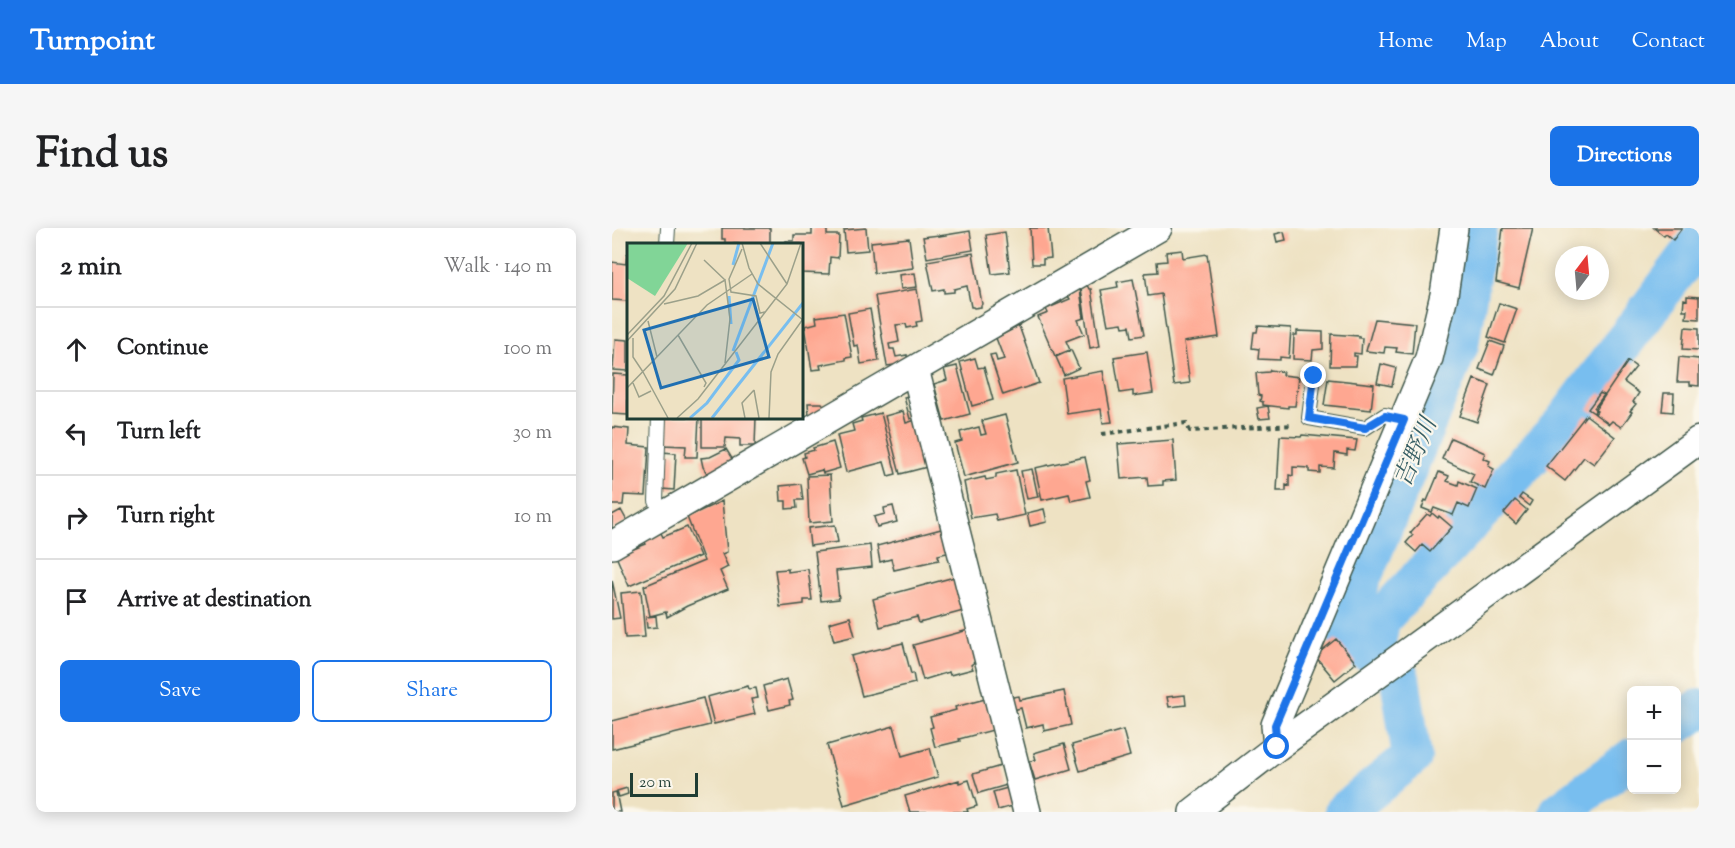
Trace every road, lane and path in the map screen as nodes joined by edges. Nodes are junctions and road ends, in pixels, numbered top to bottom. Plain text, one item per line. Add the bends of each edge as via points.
1 (668, 228) edge
2 (1158, 228) edge
3 (1454, 228) edge
4 (667, 243) edge
5 (915, 369) junction
6 (1314, 376) dead end
7 (659, 418) edge
8 (1309, 418) junction
9 (1404, 420) junction
10 (1102, 434) dead end
11 (1699, 440) edge
12 (663, 516) junction
13 (612, 545) edge
14 (1277, 747) junction
15 (1027, 812) edge
16 (1193, 812) edge

1 - 4 lane
2 - 5 street
3 - 9 street via 1429,358
5 - 12 street
5 - 15 street
6 - 8 lane
7 - 12 lane via 656,501
8 - 9 lane via 1365,428 1385,416
8 - 10 path via 1302,424 1190,431 1186,423
9 - 14 street via 1275,725
11 - 14 street
12 - 13 street
14 - 16 street

